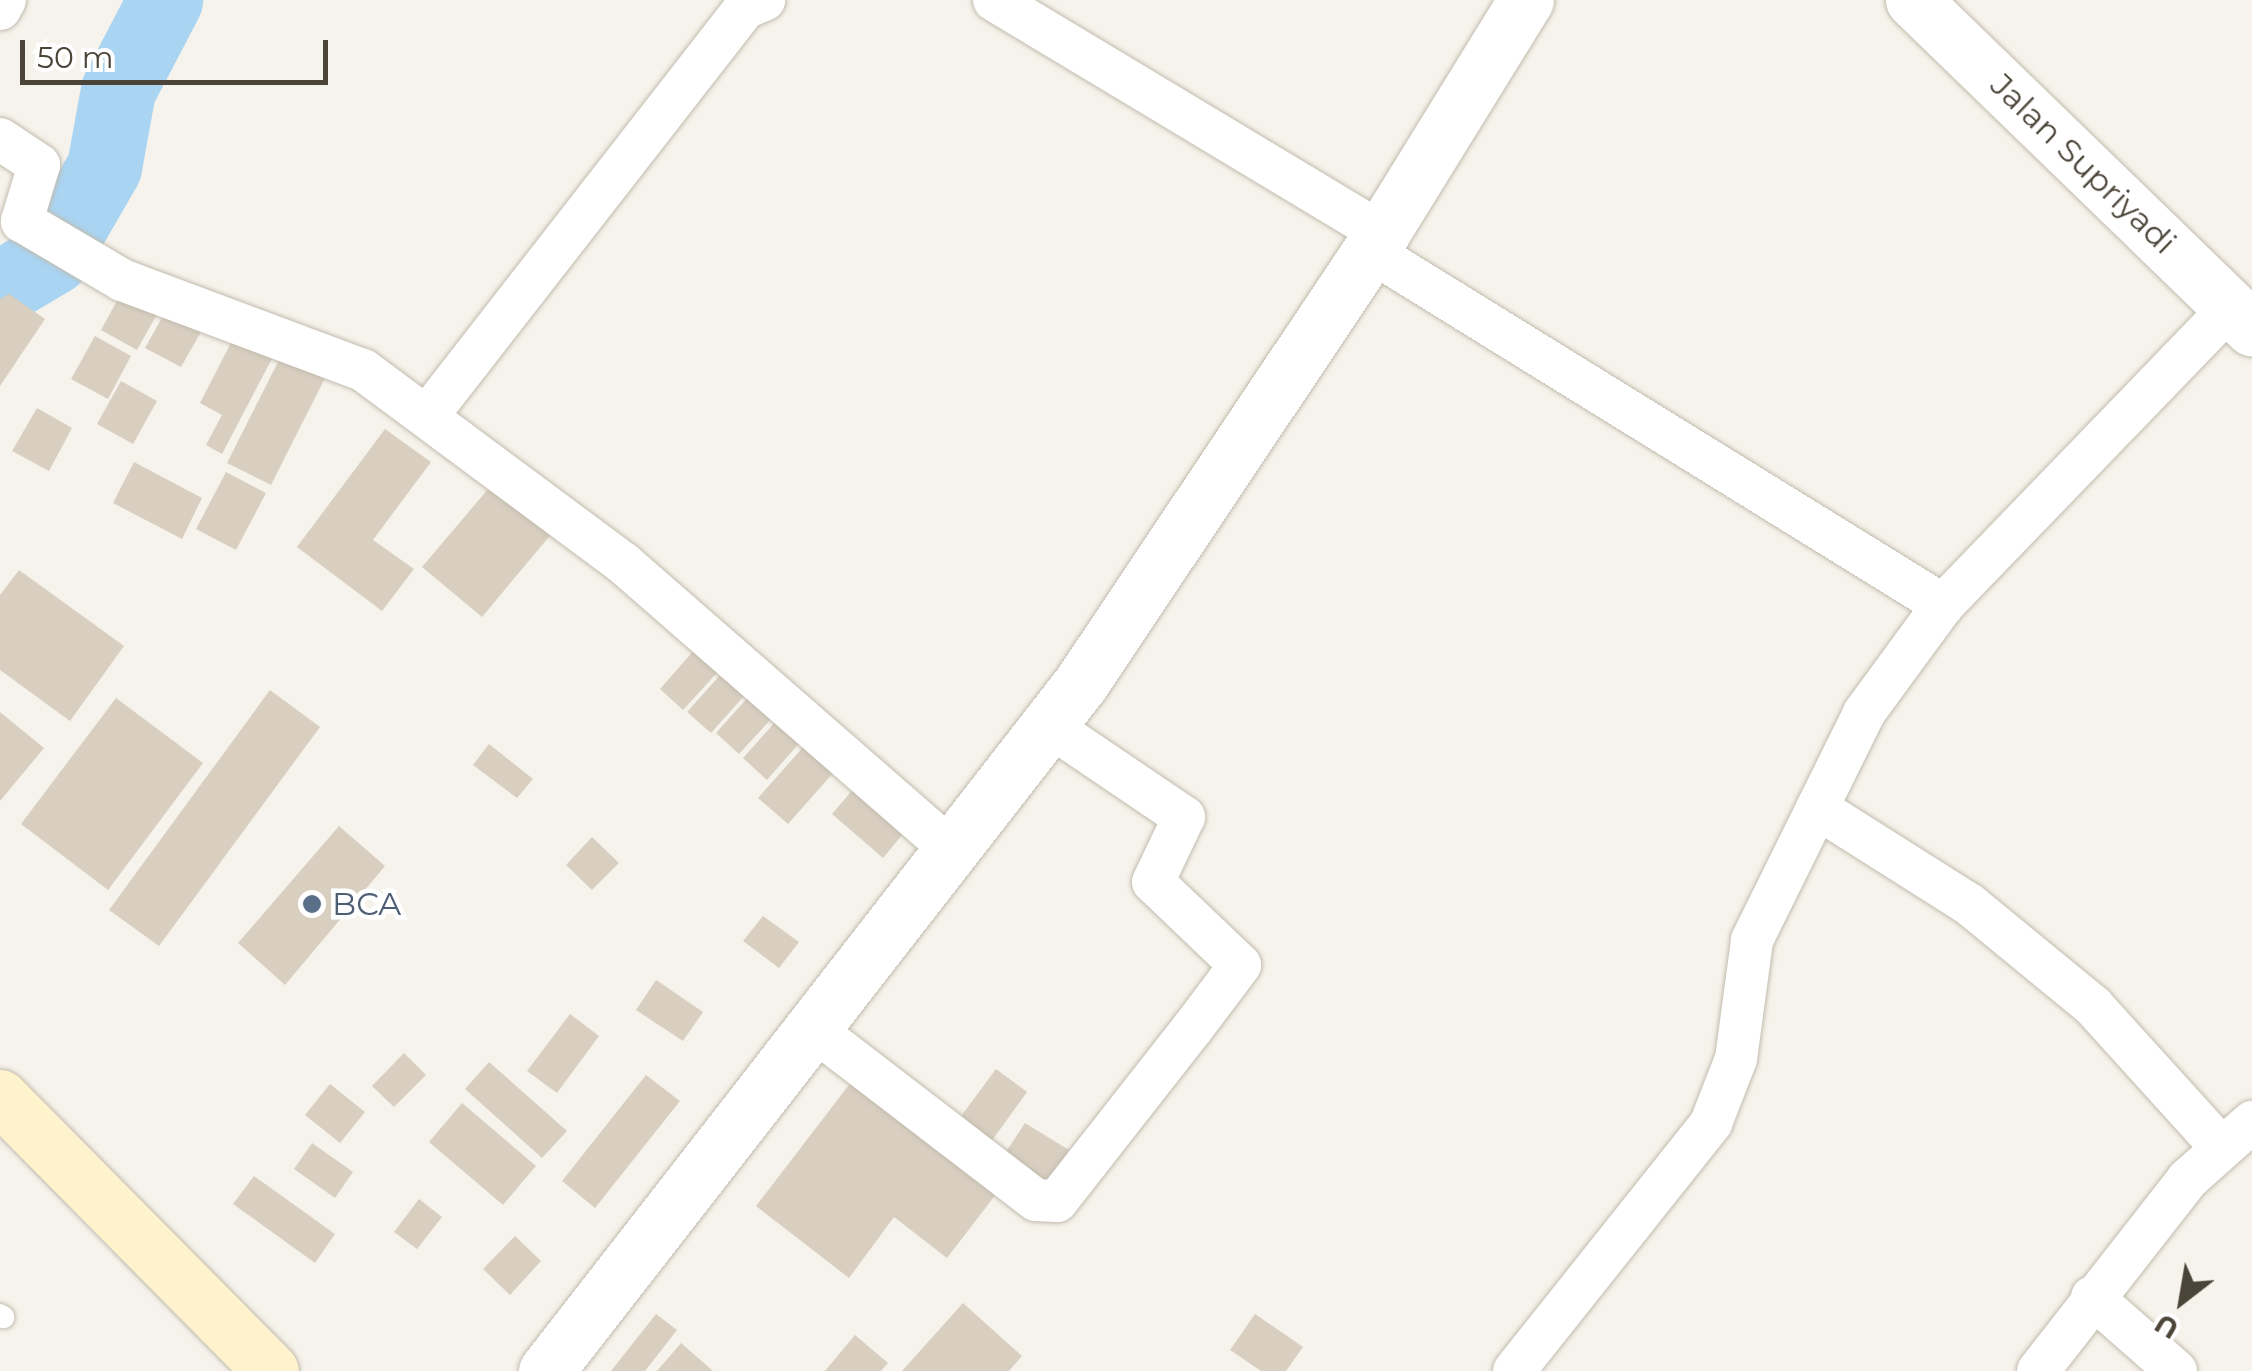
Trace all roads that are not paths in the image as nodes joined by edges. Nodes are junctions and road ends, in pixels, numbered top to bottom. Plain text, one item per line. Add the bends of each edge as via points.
1 (5, 0) edge
2 (764, 0) edge
3 (994, 0) edge
4 (1526, 0) edge
5 (1913, 0) edge
6 (0, 9) edge
7 (0, 139) edge
8 (1376, 242) junction
9 (2242, 318) edge
10 (428, 415) junction
11 (1943, 605) junction
12 (1045, 723) junction
13 (1817, 808) junction
14 (952, 850) junction
15 (813, 1029) junction
16 (0, 1097) edge
17 (2236, 1134) edge
18 (2092, 1297) junction
19 (1535, 1364) edge
20 (271, 1371) edge
21 (546, 1371) edge
22 (2038, 1371) edge
23 (2176, 1371) edge

1 - 6 street
2 - 10 street via 745,8
3 - 8 street
4 - 8 street
5 - 9 street, Jalan Supriyadi
7 - 10 street via 39,165 19,216 30,226 104,271 363,370
8 - 11 street
8 - 12 street
9 - 11 street
10 - 14 street via 785,696
11 - 13 street via 1864,714
12 - 14 street
12 - 15 street via 1184,817 1153,882 1240,965 1181,1044 1056,1201 1036,1200
13 - 17 street via 1969,904
13 - 19 street via 1752,940 1736,1059 1711,1123
14 - 15 street
15 - 21 street
16 - 20 main road
17 - 18 street
18 - 22 street
18 - 23 street

